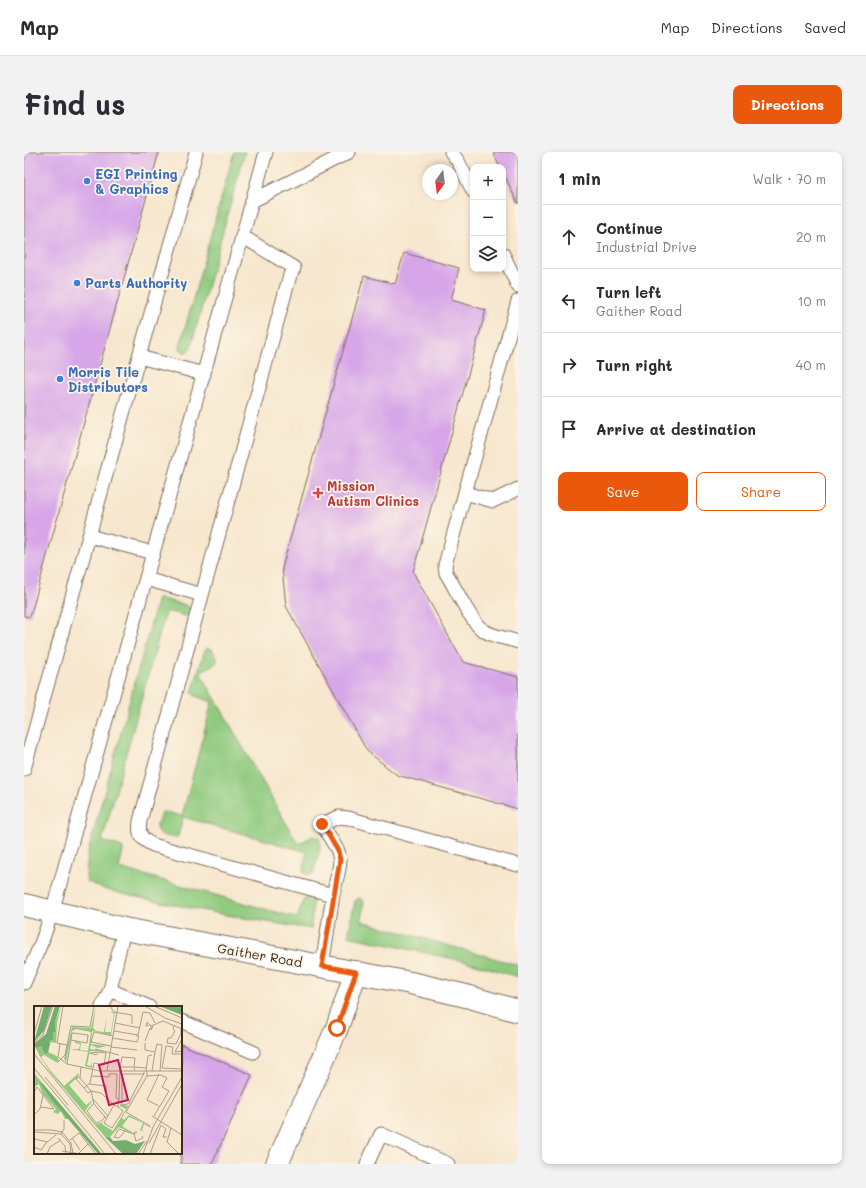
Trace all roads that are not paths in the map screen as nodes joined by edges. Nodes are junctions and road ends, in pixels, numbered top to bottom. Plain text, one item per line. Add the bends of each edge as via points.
1 (196, 152) edge
2 (266, 152) edge
3 (349, 152) edge
4 (451, 152) edge
5 (470, 185) edge
6 (252, 201) junction
7 (242, 236) junction
8 (506, 260) edge
9 (518, 286) edge
10 (518, 301) edge
11 (139, 357) junction
12 (204, 374) junction
13 (518, 489) edge
14 (465, 493) junction
15 (89, 536) junction
16 (153, 553) junction
17 (146, 579) junction
18 (202, 595) junction
19 (518, 642) edge
20 (24, 769) edge
21 (518, 865) edge
22 (334, 895) junction
23 (24, 905) edge
24 (52, 912) junction
25 (124, 929) junction
26 (322, 966) junction
27 (356, 972) junction
28 (24, 983) edge
29 (110, 990) junction
30 (102, 1006) edge
31 (147, 1006) edge
32 (518, 1011) edge
33 (182, 1021) edge
34 (253, 1052) dead end
35 (277, 1164) edge
36 (367, 1164) edge
37 (448, 1164) edge

1 - 11 lane
2 - 6 lane
3 - 6 lane
4 - 5 lane
6 - 7 lane
7 - 12 lane
7 - 18 lane via 294,268
8 - 9 lane
10 - 14 lane
11 - 12 lane
11 - 15 lane
12 - 16 lane
13 - 14 lane via 492,501
14 - 19 lane via 445,565 446,573 481,630
15 - 16 lane
15 - 20 lane
16 - 17 lane
17 - 18 lane
17 - 24 lane
18 - 22 lane via 140,821 141,837 153,845
21 - 22 lane via 339,817 322,824 338,851 340,860
22 - 26 lane
23 - 24 street, Gaither Road
24 - 25 street, Gaither Road
24 - 28 lane
25 - 26 street, Gaither Road
25 - 29 lane
26 - 27 street, Gaither Road
27 - 32 street, Gaither Road via 466,996
27 - 35 street via 337,1028
29 - 30 lane
29 - 31 lane
33 - 34 lane
36 - 37 lane via 381,1134

